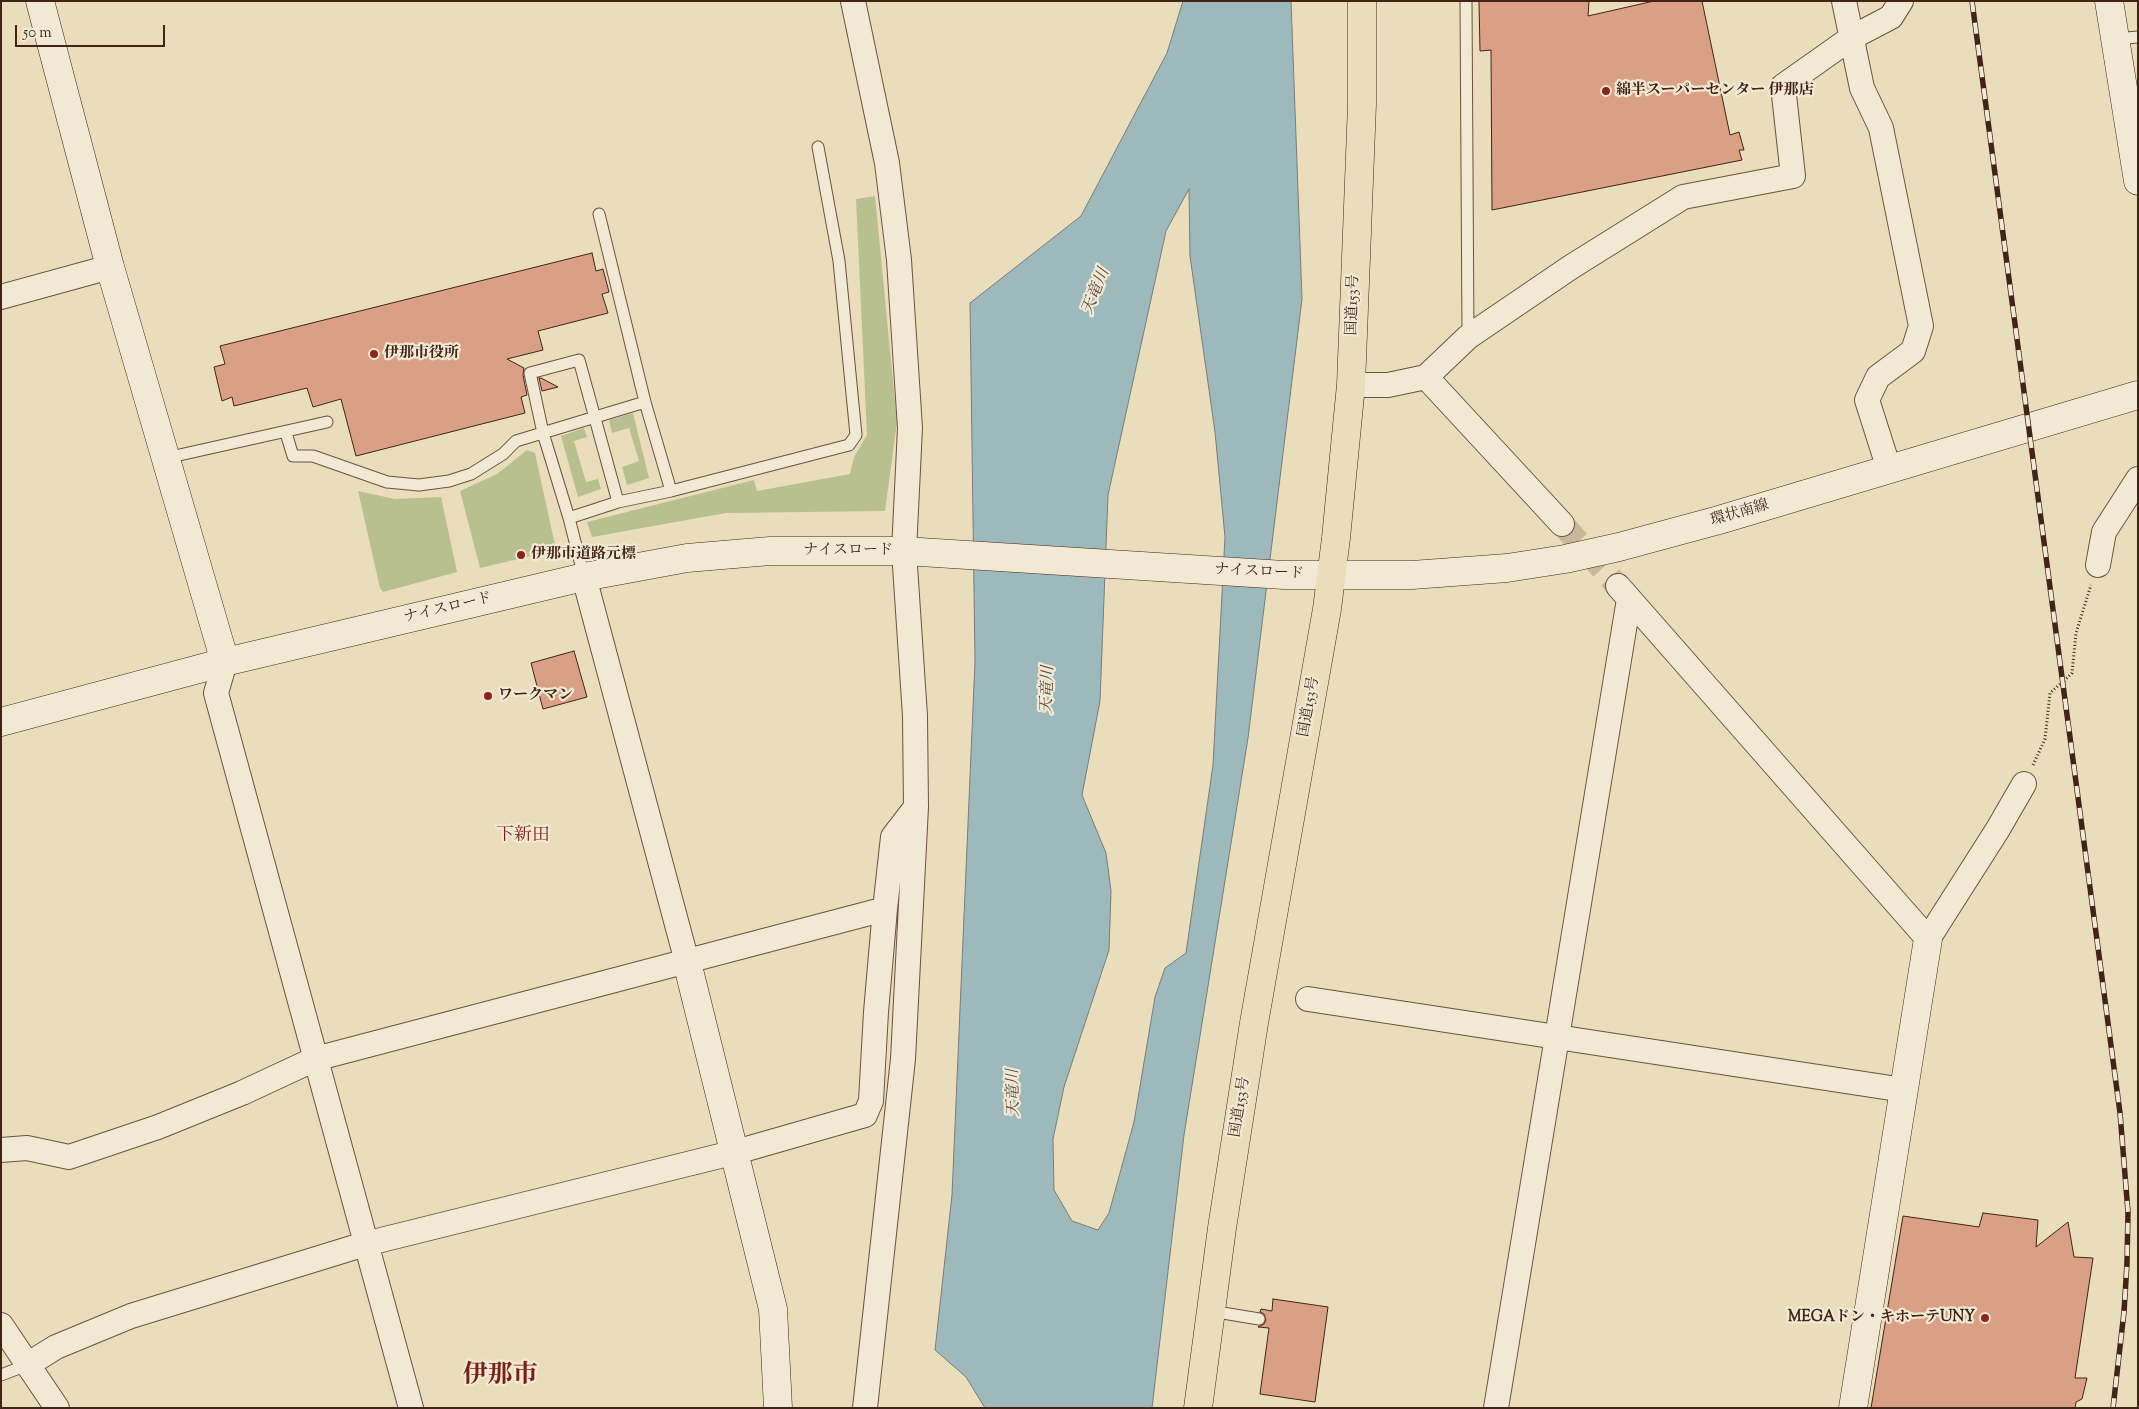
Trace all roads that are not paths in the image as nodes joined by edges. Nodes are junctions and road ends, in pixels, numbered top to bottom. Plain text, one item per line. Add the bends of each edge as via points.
1 (40, 1) edge
2 (853, 1) edge
3 (1362, 1) edge
4 (1466, 1) edge
5 (1844, 1) edge
6 (1901, 1) edge
7 (2109, 1) edge
8 (1851, 38) junction
9 (2126, 38) edge
10 (818, 147) dead end
11 (2138, 181) edge
12 (599, 214) dead end
13 (110, 268) junction
14 (1, 297) edge
15 (1468, 337) junction
16 (1426, 378) junction
17 (1352, 384) junction
18 (2138, 395) edge
19 (645, 402) junction
20 (595, 417) junction
21 (327, 422) dead end
22 (286, 432) junction
23 (543, 433) junction
24 (166, 458) junction
25 (1888, 469) junction
26 (2138, 479) edge
27 (672, 491) junction
28 (618, 502) junction
29 (569, 518) junction
30 (1562, 524) tunnel mouth
31 (911, 551) junction
32 (2098, 566) road end
33 (1331, 574) junction
34 (584, 577) junction
35 (225, 662) junction
36 (1, 722) edge
37 (2024, 784) road end
38 (916, 807) junction
39 (885, 909) junction
40 (1928, 939) junction
41 (687, 962) junction
42 (1308, 999) dead end
43 (1558, 1038) junction
44 (315, 1059) junction
45 (1904, 1090) junction
46 (1, 1150) edge
47 (736, 1152) junction
48 (365, 1244) junction
49 (1211, 1311) junction
50 (1259, 1319) dead end
51 (1, 1325) edge
52 (27, 1365) junction
53 (1, 1375) edge
54 (57, 1408) edge
55 (411, 1408) edge
56 (778, 1408) edge
57 (865, 1408) edge
58 (1198, 1408) edge
59 (1496, 1408) edge
60 (1853, 1408) edge

1 - 13 street
2 - 31 street via 887,163 899,260 910,428
3 - 17 highway, 国道153号 via 1362,104
4 - 15 lane
5 - 8 street
6 - 8 street via 1891,17
7 - 9 street
8 - 15 street via 1782,86 1793,176 1684,197 1571,267
8 - 25 street via 1862,88 1881,128 1921,326 1913,351 1878,377 1868,400
9 - 11 street
10 - 27 lane via 839,261 856,435 849,446
12 - 19 lane
13 - 14 street
13 - 24 street
15 - 16 street
16 - 17 street via 1388,385
16 - 30 street
17 - 33 highway, 国道153号
18 - 25 street, 環状南線
19 - 20 lane
19 - 27 lane
20 - 23 lane
20 - 23 lane via 579,360 530,373
20 - 28 lane
21 - 22 lane
22 - 23 lane via 293,456 313,456 386,482 419,485 471,474 503,454 516,441
22 - 24 lane
23 - 29 lane
24 - 35 street
25 - 33 street, 環状南線 via 1719,520 1565,559 1447,574
26 - 32 street via 2104,532
27 - 28 lane
28 - 29 lane
29 - 34 lane
31 - 33 street, ナイスロード via 1284,575
31 - 34 street, ナイスロード via 770,550 687,558
31 - 38 street
33 - 49 highway, 国道153号 via 1254,1023
34 - 35 street, ナイスロード
34 - 41 street
35 - 36 street, ナイスロード
35 - 44 street via 216,693
37 - 40 street
38 - 39 street via 894,837
38 - 57 street via 903,1058
39 - 41 street
39 - 47 street via 870,1101 865,1114
40 - 43 street via 1623,592
40 - 45 street
41 - 44 street
41 - 47 street
42 - 43 street
43 - 45 street
43 - 59 street
44 - 46 street via 166,1124 69,1157 27,1148
44 - 48 street
45 - 60 street
47 - 48 street
47 - 56 street via 773,1310
48 - 52 street via 131,1316 56,1347
48 - 55 street
49 - 50 lane
49 - 58 highway, 国道153号
51 - 52 street
52 - 53 lane
52 - 54 street

